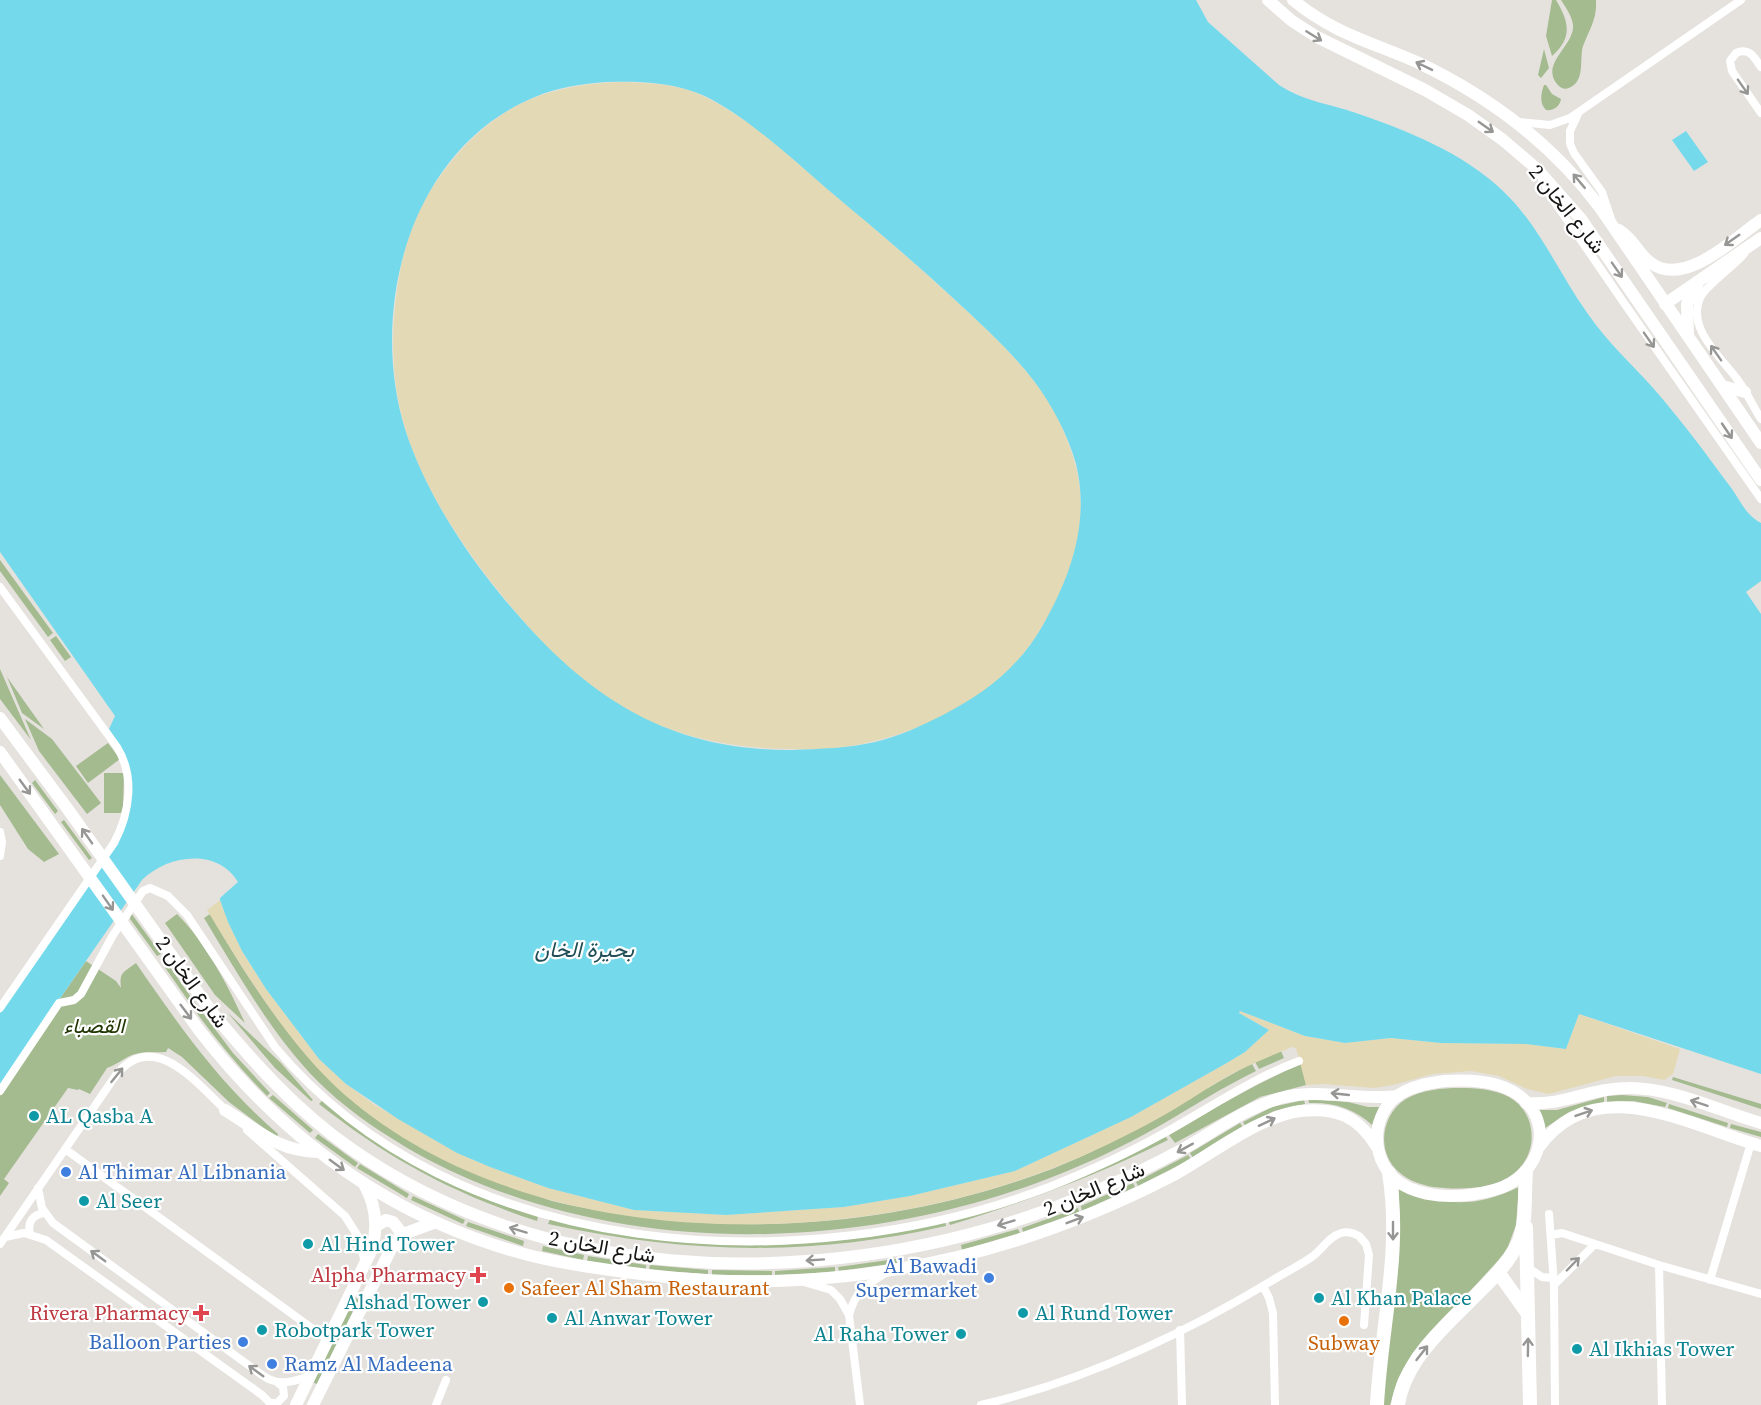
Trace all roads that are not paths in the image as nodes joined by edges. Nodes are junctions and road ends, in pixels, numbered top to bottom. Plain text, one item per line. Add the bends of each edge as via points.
1 (1269, 0) edge
2 (1293, 0) edge
3 (1741, 0) edge
4 (1761, 67) edge
5 (1761, 112) edge
6 (1579, 114) junction
7 (1518, 122) junction
8 (1537, 169) junction
9 (1761, 220) edge
10 (1613, 227) junction
11 (1756, 242) edge
12 (1700, 281) junction
13 (1665, 304) junction
14 (1688, 336) junction
15 (1722, 386) junction
16 (1745, 392) junction
17 (1761, 419) edge
18 (1761, 443) edge
19 (1761, 480) edge
20 (1761, 499) edge
21 (0, 587) edge
22 (0, 718) edge
23 (0, 753) edge
24 (0, 832) edge
25 (0, 856) edge
26 (0, 1008) edge
27 (1299, 1061) dead end
28 (0, 1090) edge
29 (1398, 1096) junction
30 (1526, 1103) junction
31 (225, 1110) junction
32 (1761, 1123) edge
33 (1756, 1144) edge
34 (1377, 1147) junction
35 (1538, 1148) junction
36 (65, 1149) junction
37 (318, 1152) junction
38 (1526, 1172) junction
39 (1389, 1173) junction
40 (364, 1183) junction
41 (38, 1188) junction
42 (1524, 1209) junction
43 (45, 1213) junction
44 (1549, 1214) dead end
45 (436, 1222) junction
46 (376, 1226) junction
47 (30, 1234) junction
48 (1551, 1235) junction
49 (399, 1239) junction
50 (2, 1241) edge
51 (1594, 1244) junction
52 (365, 1264) junction
53 (1659, 1265) junction
54 (1527, 1267) junction
55 (888, 1271) junction
56 (1498, 1272) junction
57 (1542, 1277) junction
58 (798, 1280) junction
59 (1710, 1280) junction
60 (1554, 1281) junction
61 (1263, 1286) junction
62 (1528, 1288) junction
63 (1761, 1294) edge
64 (849, 1315) junction
65 (1529, 1315) junction
66 (1364, 1325) dead end
67 (1180, 1330) junction
68 (328, 1340) junction
69 (310, 1376) junction
70 (446, 1380) dead end
71 (278, 1383) junction
72 (272, 1404) edge
73 (296, 1405) edge
74 (313, 1405) edge
75 (436, 1405) edge
76 (860, 1405) edge
77 (981, 1405) edge
78 (1182, 1405) edge
79 (1275, 1405) edge
80 (1377, 1405) edge
81 (1398, 1405) edge
82 (1530, 1405) edge
83 (1555, 1405) edge
84 (1662, 1405) edge

1 -> 8 main road, شارع الخان 2 via 1323,41 1468,115
7 -> 2 main road, شارع الخان 2 via 1489,101 1412,60 1329,26
3 - 6 street
4 -> 5 street via 1746,51 1736,53 1730,61 1732,71
6 - 7 street via 1550,124
6 - 10 street via 1570,131 1570,144 1602,192
10 -> 7 main road, شارع الخان 2 via 1577,177
8 -> 19 main road, شارع الخان 2 via 1581,219
8 -> 20 street via 1561,212
9 -> 10 main road via 1704,260 1678,271 1654,265 1629,237
10 - 13 main road, شارع الخان 2
11 - 12 main road
16 -> 11 street via 1704,336 1697,313 1704,291
12 - 13 main road
12 - 14 main road via 1688,304
13 - 14 main road, شارع الخان 2
14 - 15 main road, شارع الخان 2
15 - 16 main road
15 - 18 main road, شارع الخان 2
16 - 17 street
21 - 26 street via 117,747 128,789 123,821 114,843
29 -> 22 main road, شارع الخان 2 via 1313,1093 1278,1099 1098,1190 1011,1222 921,1246 792,1262 727,1263 638,1256 565,1243 491,1221 418,1190 326,1130 274,1083 211,1011
23 -> 37 main road, شارع الخان 2 via 193,1022 233,1072
24 - 25 street
27 - 28 street via 1255,1079 1106,1163 1025,1195 946,1218 861,1233 777,1240 710,1240 622,1231 540,1214 480,1194 429,1170 360,1126 321,1096 290,1064 187,915 168,896 150,888 143,891 113,935 81,994 59,1004
29 - 30 main road via 1424,1085 1469,1081 1504,1087
29 - 34 main road via 1382,1116
32 -> 30 main road via 1639,1088 1606,1090 1552,1103
30 - 35 main road via 1537,1121
36 -> 31 street via 120,1070 143,1057 163,1058 175,1064
31 - 37 main road via 275,1143
31 - 52 street via 345,1216 359,1238
35 -> 33 main road via 1569,1119 1594,1110 1621,1107 1653,1111
33 - 59 street
34 - 39 main road
55 -> 34 main road, شارع الخان 2 via 996,1247 1083,1216 1172,1176 1268,1121 1291,1113 1323,1110 1341,1114 1363,1127
35 - 38 main road
36 - 41 street
36 - 68 street
37 -> 40 main road, شارع الخان 2
38 - 39 main road via 1503,1188 1457,1196 1411,1188
38 - 42 main road
39 -> 80 main road via 1392,1271
40 - 45 main road, شارع الخان 2
40 - 46 main road via 373,1204
41 - 43 street
41 - 50 street
42 - 54 main road
42 - 56 main road via 1520,1239
43 - 47 street via 32,1219
71 -> 43 street via 52,1223
44 - 48 street
45 - 49 main road
45 - 58 main road, شارع الخان 2 via 501,1247 578,1266 697,1280
46 - 49 main road via 386,1220 393,1222 399,1227
46 - 52 main road
47 - 50 street via 19,1233
47 - 72 street via 46,1240
48 - 51 street via 1562,1233
48 - 60 street
49 - 74 main road via 387,1254
51 - 53 street
60 -> 51 street
52 - 68 main road
53 - 59 street
53 - 84 street
54 - 57 street
54 - 62 main road
55 - 58 main road, شارع الخان 2
55 - 64 street via 860,1290
56 - 65 main road
81 -> 56 main road via 1408,1374 1421,1354
57 - 60 street
57 - 62 street
58 - 64 street via 831,1290
59 - 63 street
60 - 83 street
61 - 66 street via 1313,1256 1336,1235 1354,1234 1366,1244 1370,1255
61 - 67 street
61 - 79 street via 1273,1313
62 - 65 main road
64 - 76 street
82 -> 65 main road
67 - 77 street via 1065,1380
67 - 78 street
68 - 69 main road
69 - 71 street
69 - 73 main road
70 - 75 street
71 - 72 street via 284,1396

